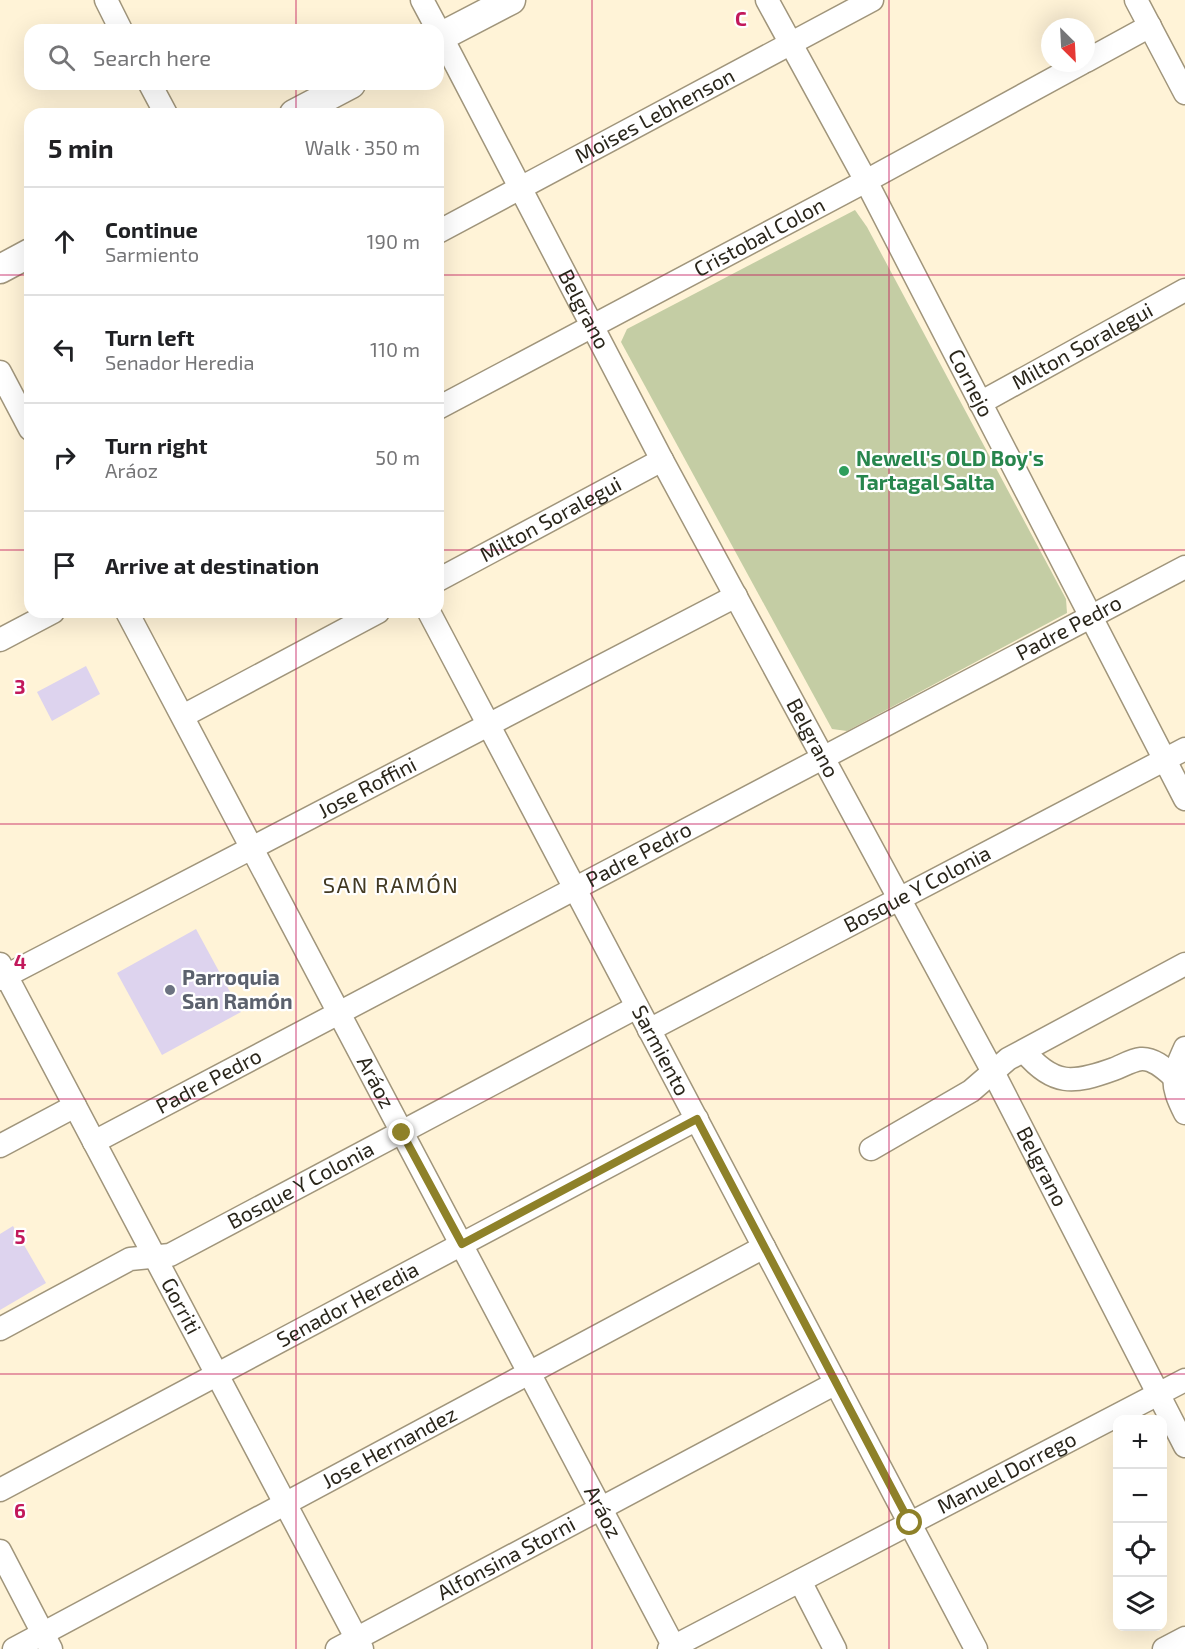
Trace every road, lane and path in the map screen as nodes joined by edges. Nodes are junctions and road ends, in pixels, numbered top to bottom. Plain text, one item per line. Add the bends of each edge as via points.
1 (106, 0) edge
2 (422, 0) edge
3 (511, 0) edge
4 (767, 0) edge
5 (872, 0) edge
6 (1136, 0) edge
7 (118, 24) edge
8 (434, 24) edge
9 (1150, 26) junction
10 (444, 32) edge
11 (444, 44) edge
12 (791, 44) junction
13 (1095, 56) edge
14 (1066, 72) edge
15 (153, 90) edge
16 (340, 90) edge
17 (1185, 93) edge
18 (163, 108) edge
19 (305, 108) edge
20 (866, 181) junction
21 (519, 189) junction
22 (444, 229) edge
23 (24, 256) edge
24 (0, 269) edge
25 (1185, 290) edge
26 (592, 326) junction
27 (0, 372) edge
28 (980, 403) junction
29 (444, 405) edge
30 (24, 418) edge
31 (662, 460) junction
32 (1185, 567) edge
33 (444, 577) edge
34 (735, 596) junction
35 (1091, 617) junction
36 (42, 618) edge
37 (130, 618) edge
38 (367, 618) edge
39 (432, 618) edge
40 (0, 640) edge
41 (183, 716) junction
42 (489, 725) junction
43 (1185, 749) edge
44 (822, 758) junction
45 (1164, 760) junction
46 (1185, 799) edge
47 (252, 848) junction
48 (575, 889) junction
49 (899, 900) junction
50 (1185, 964) edge
51 (2, 973) edge
52 (637, 1007) junction
53 (338, 1013) junction
54 (650, 1030) junction
55 (1185, 1048) edge
56 (1024, 1051) junction
57 (993, 1072) junction
58 (1173, 1076) junction
59 (75, 1106) junction
60 (1185, 1113) edge
61 (697, 1119) junction
62 (402, 1133) junction
63 (94, 1142) junction
64 (0, 1146) edge
65 (871, 1149) dead end
66 (462, 1244) junction
67 (764, 1247) junction
68 (155, 1257) junction
69 (0, 1329) edge
70 (217, 1374) junction
71 (531, 1374) junction
72 (1185, 1380) edge
73 (836, 1383) junction
74 (1158, 1394) junction
75 (1185, 1446) edge
76 (0, 1490) edge
77 (286, 1505) junction
78 (601, 1508) junction
79 (910, 1523) junction
80 (0, 1551) edge
81 (800, 1581) junction
82 (1185, 1638) edge
83 (47, 1641) edge
84 (352, 1646) edge
85 (673, 1648) edge
86 (14, 1649) edge
87 (835, 1649) edge
88 (976, 1649) edge
89 (1164, 1649) edge

1 - 7 street
2 - 8 street, Belgrano
3 - 10 main road
4 - 12 street, Cornejo
5 - 12 street, Moises Lebhenson
6 - 9 street
9 - 13 street
9 - 17 street
11 - 21 street, Belgrano
12 - 20 street, Cornejo
12 - 21 street, Moises Lebhenson
14 - 20 street, Cristobal Colon
15 - 18 street
16 - 19 main road
20 - 26 street, Cristobal Colon
20 - 28 street, Cornejo
21 - 22 street, Moises Lebhenson
21 - 26 street, Belgrano
23 - 24 main road
25 - 28 street, Milton Soralegui
26 - 29 street, Cristobal Colon
26 - 31 street, Belgrano
27 - 30 street
28 - 35 street, Cornejo
31 - 33 street, Milton Soralegui
31 - 34 street, Belgrano
32 - 35 street, Padre Pedro
34 - 42 street, Jose Roffini
34 - 44 street, Belgrano
35 - 44 street, Padre Pedro
35 - 45 street, Cornejo
36 - 40 street
37 - 41 street, Aráoz
38 - 41 street
39 - 42 street, Sarmiento
41 - 47 street, Aráoz
42 - 47 street, Jose Roffini
42 - 48 street, Sarmiento
43 - 45 street, Bosque Y Colonia
44 - 48 street, Padre Pedro
44 - 49 street, Belgrano
45 - 46 street, Cornejo
45 - 49 street, Bosque Y Colonia
47 - 51 street, Jose Roffini
47 - 53 street, Aráoz
48 - 52 street, Sarmiento
48 - 53 street, Padre Pedro
49 - 54 street, Bosque Y Colonia
49 - 57 street, Belgrano
50 - 56 street
51 - 59 street, Gorriti
52 - 54 street, Sarmiento
52 - 62 street, Bosque Y Colonia
53 - 62 street, Aráoz
53 - 63 street, Padre Pedro
54 - 61 street, Sarmiento
55 - 58 street
56 - 57 street
56 - 58 street via 1041,1071 1067,1080 1084,1080 1141,1059 1158,1063
57 - 65 street via 970,1091
57 - 74 street, Belgrano
58 - 60 street
59 - 63 street, Gorriti
59 - 64 street
61 - 66 street, Senador Heredia
61 - 67 street, Sarmiento
62 - 66 street, Aráoz
62 - 68 street, Bosque Y Colonia via 170,1255
63 - 68 street, Gorriti
66 - 70 street, Senador Heredia
66 - 71 street, Aráoz
67 - 71 street, Jose Hernandez
67 - 73 street, Sarmiento
68 - 69 street via 130,1259
68 - 70 street, Gorriti
70 - 76 street, Senador Heredia
70 - 77 street, Gorriti
71 - 77 street, Jose Hernandez
71 - 78 street, Aráoz
72 - 74 street, Manuel Dorrego
73 - 78 street, Alfonsina Storni
73 - 79 street, Sarmiento
74 - 75 street, Belgrano
74 - 79 street, Manuel Dorrego
77 - 83 street, Jose Hernandez
77 - 84 street, Gorriti
78 - 84 street, Alfonsina Storni
78 - 85 street, Aráoz
79 - 81 street, Manuel Dorrego
79 - 88 street, Sarmiento
80 - 83 street
81 - 85 street, Manuel Dorrego
81 - 87 street
82 - 89 street
83 - 86 street, Jose Hernandez

